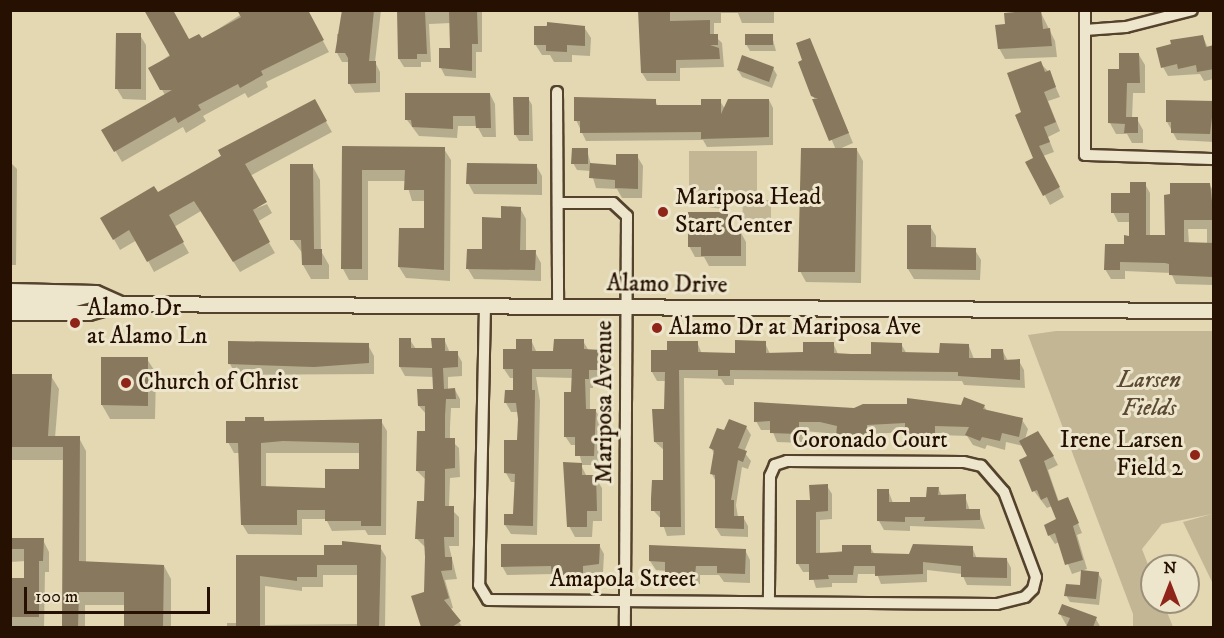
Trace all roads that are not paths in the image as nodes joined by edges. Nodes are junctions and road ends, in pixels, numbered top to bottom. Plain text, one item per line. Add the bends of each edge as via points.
1 (1084, 10) edge
2 (1192, 10) edge
3 (1085, 30) junction
4 (557, 92) dead end
5 (1214, 159) edge
6 (558, 203) junction
7 (10, 291) edge
8 (94, 293) junction
9 (10, 302) edge
10 (121, 304) junction
11 (484, 306) junction
12 (558, 307) junction
13 (626, 307) junction
14 (1214, 311) edge
15 (10, 313) edge
16 (1035, 572) joint
17 (625, 601) junction
18 (769, 601) junction
19 (624, 627) edge

1 - 3 street
2 - 3 street via 1126,27
3 - 5 street via 1085,155
4 - 6 street
6 - 12 street
6 - 13 street, Mariposa Avenue via 613,203 627,216
7 - 8 main road, Alamo Drive
8 - 9 main road via 64,302
8 - 10 main road, Alamo Drive
10 - 11 main road, Alamo Drive
10 - 15 main road, Alamo Drive via 89,313
11 - 12 main road, Alamo Drive
11 - 17 street, Amapola Street via 479,585 482,595 492,600
12 - 13 main road, Alamo Drive
13 - 14 main road, Alamo Drive
13 - 17 street, Mariposa Avenue
16 - 18 street, Amapola Street via 1035,583 1029,593 1003,603
16 - 18 street, Coronado Court via 1004,492 981,466 963,462 786,461 776,465 770,476
17 - 18 street, Amapola Street
17 - 19 street, Mariposa Avenue

